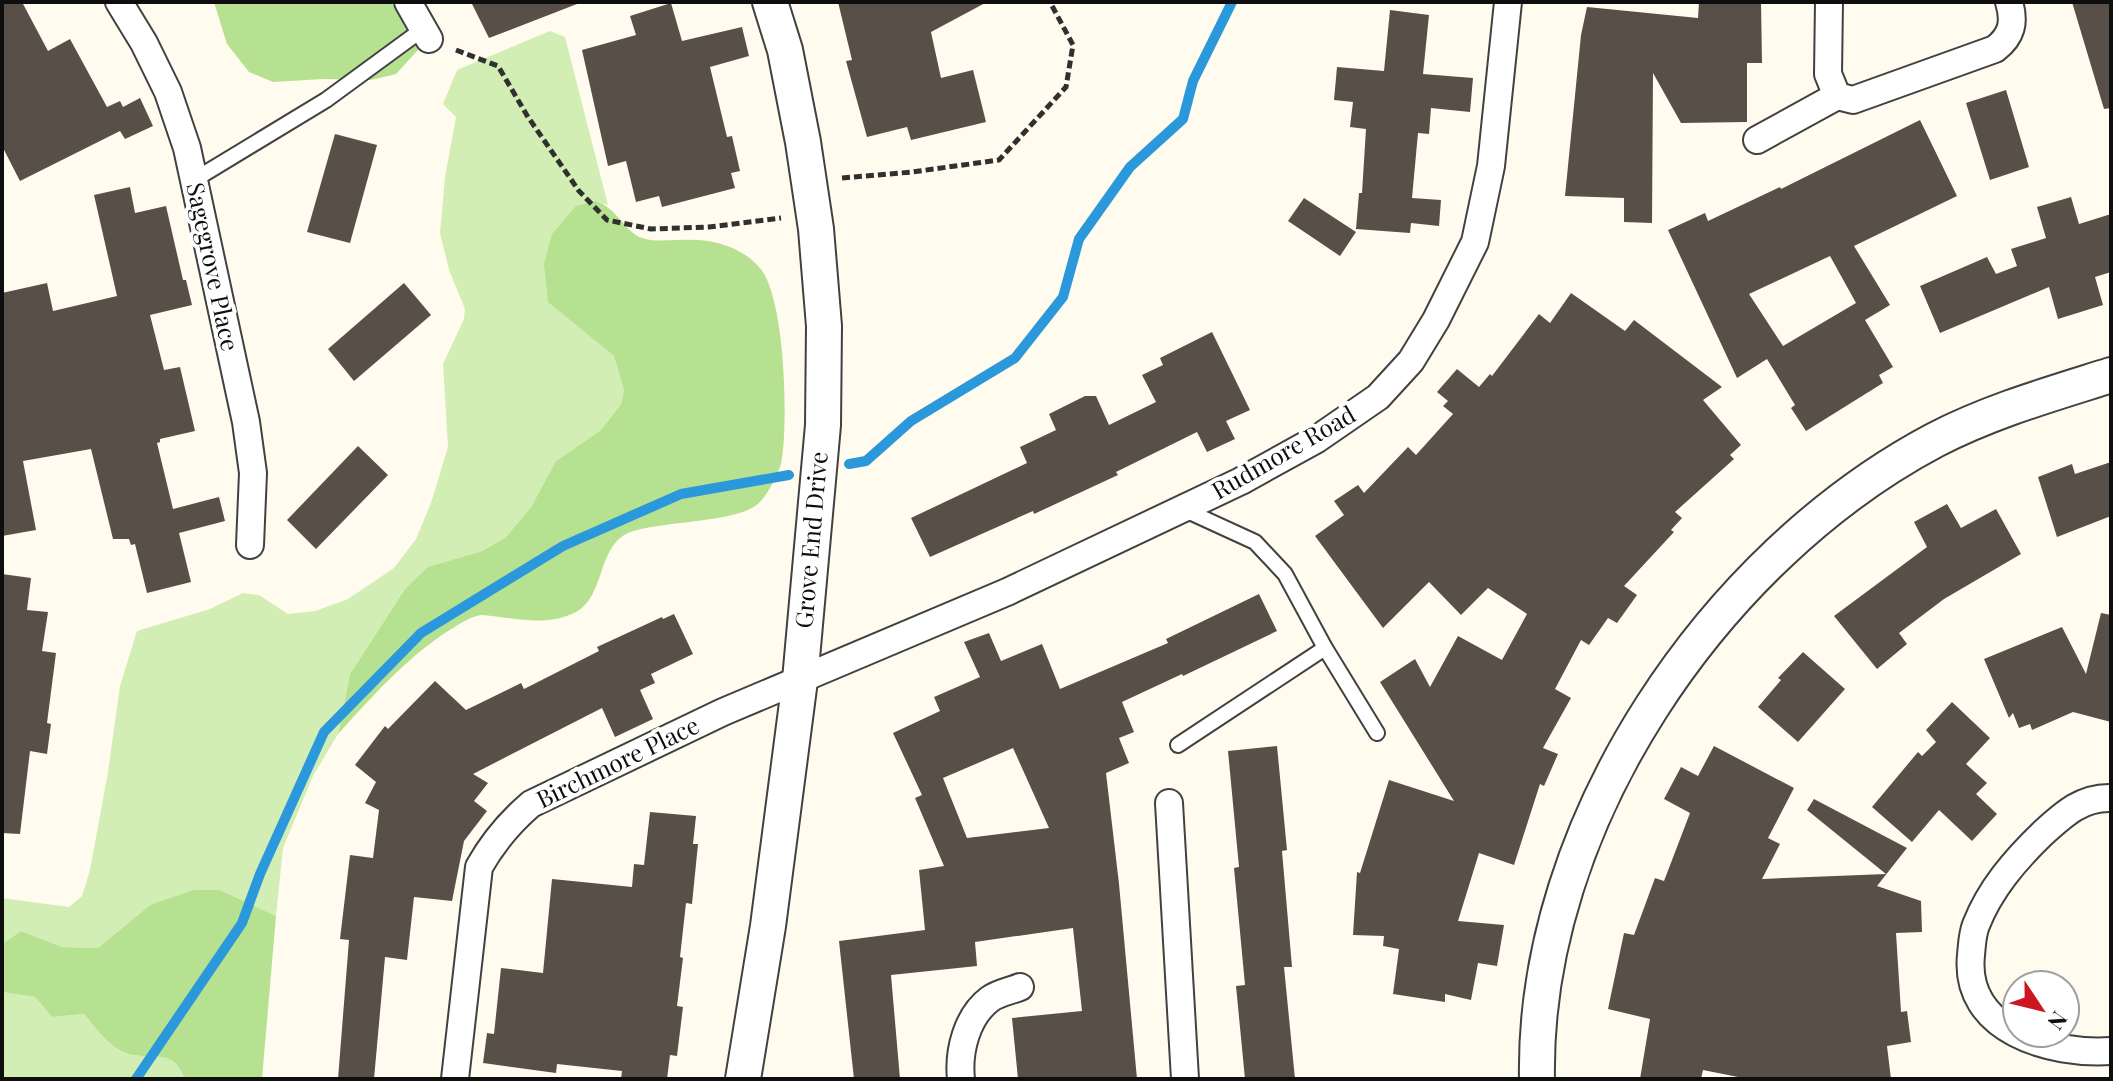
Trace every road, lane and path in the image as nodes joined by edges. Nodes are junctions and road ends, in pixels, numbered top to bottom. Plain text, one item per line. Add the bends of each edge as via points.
1 (119, 2) edge
2 (408, 2) edge
3 (770, 2) edge
4 (1050, 2) edge
5 (1508, 2) edge
6 (1829, 2) edge
7 (2009, 2) edge
8 (426, 34) junction
9 (1837, 96) junction
10 (1757, 140) dead end
11 (194, 180) junction
12 (811, 198) junction
13 (2111, 375) edge
14 (1183, 509) junction
15 (250, 545) dead end
16 (1325, 648) junction
17 (800, 680) junction
18 (1377, 733) dead end
19 (1178, 745) dead end
20 (2111, 798) edge
21 (1169, 803) dead end
22 (1020, 987) dead end
23 (2111, 1051) edge
24 (455, 1079) edge
25 (743, 1079) edge
26 (961, 1079) edge
27 (1185, 1079) edge
28 (1537, 1079) edge

1 - 11 street, Sagegrove Place via 168,92
2 - 8 street
3 - 12 street, Grove End Drive via 785,50
4 - 12 path via 1073,45 1066,87 999,160 912,172
5 - 14 street, Rudmore Road via 1491,166 1475,242 1411,361 1378,397 1317,439
6 - 9 street via 1828,74
7 - 9 street via 2012,26 1995,49 1853,100
8 - 11 lane
8 - 12 path via 498,66 579,191 607,220 651,229 709,227
9 - 10 street
11 - 15 street, Sagegrove Place via 246,422 253,473
12 - 17 street, Grove End Drive via 824,326 823,425
13 - 28 street via 2009,406 1874,477 1812,524 1712,623 1663,686 1627,746 1582,844 1555,927 1540,1010
14 - 16 lane via 1255,542 1285,574
14 - 17 street, Rudmore Road via 1007,592
16 - 18 lane
16 - 19 lane
17 - 24 street, Birchmore Place via 603,768 531,804 509,823 479,867
17 - 25 street, Grove End Drive
20 - 23 street via 2067,811 1999,880 1974,929 1970,969 1976,996 1998,1023 2055,1048
21 - 27 street
22 - 26 street via 992,998 975,1015 965,1037

